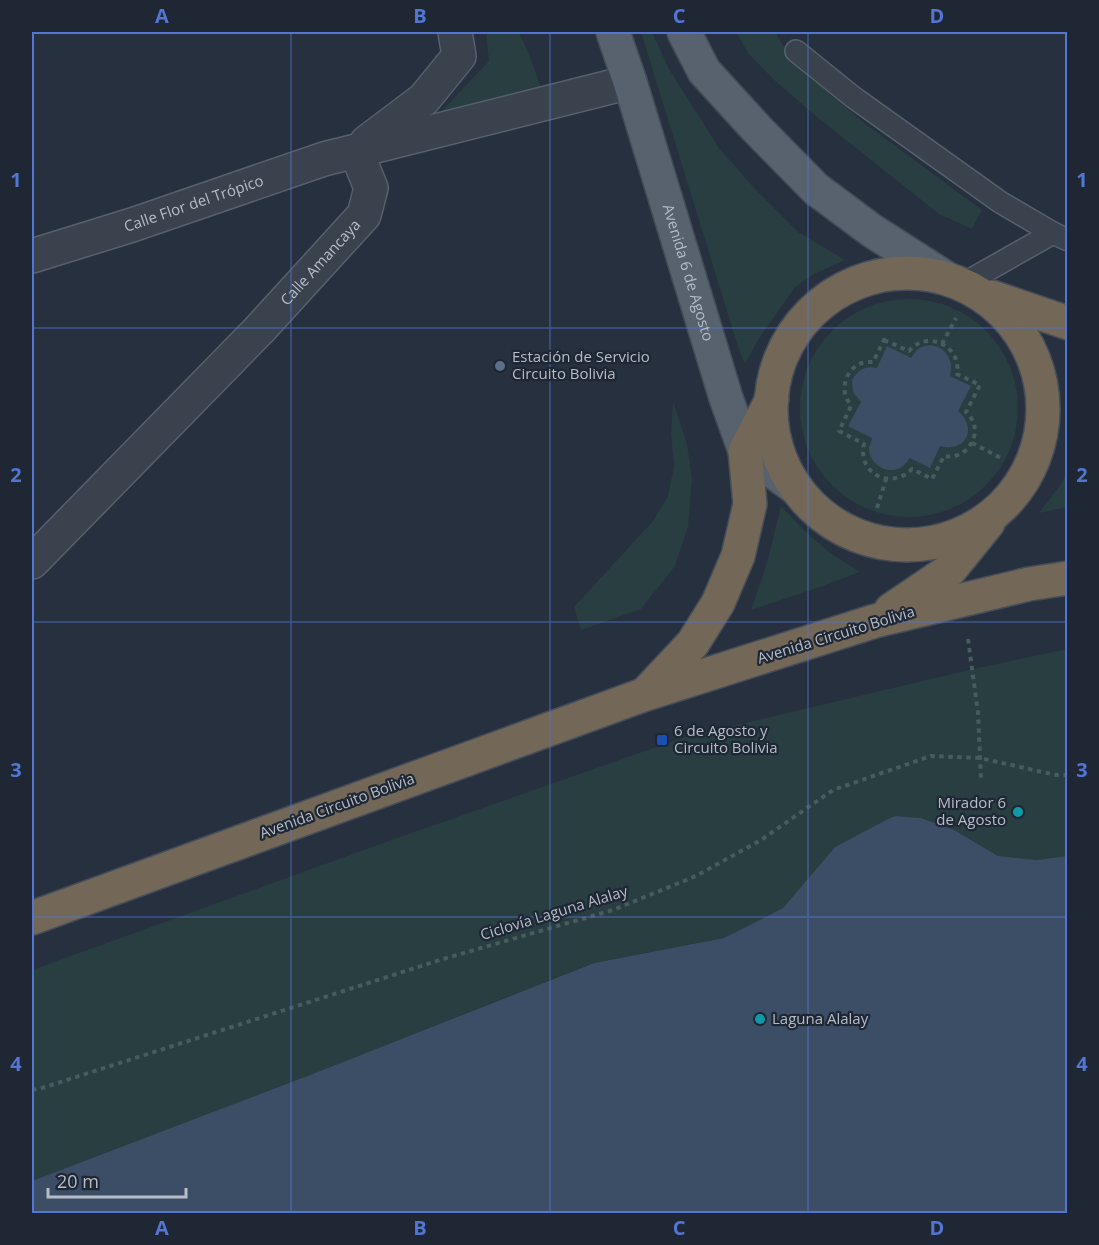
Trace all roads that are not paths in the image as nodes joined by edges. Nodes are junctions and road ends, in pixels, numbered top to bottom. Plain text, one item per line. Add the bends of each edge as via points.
1 (455, 32) edge
2 (614, 32) edge
3 (684, 32) edge
4 (796, 51) dead end
5 (630, 82) junction
6 (356, 151) junction
7 (1060, 236) edge
8 (32, 256) edge
9 (961, 292) junction
10 (1068, 323) edge
11 (772, 399) junction
12 (745, 451) junction
13 (797, 489) junction
14 (1002, 506) junction
15 (876, 542) junction
16 (32, 562) edge
17 (950, 570) junction
18 (1068, 578) edge
19 (1029, 585) junction
20 (875, 621) junction
21 (643, 695) junction
22 (32, 918) edge

1 - 6 street via 459,56 424,99
2 - 5 main road, Avenida 6 de Agosto
3 - 9 main road via 704,71 816,189
4 - 7 lane via 853,97 1000,202
5 - 6 street
5 - 12 main road, Avenida 6 de Agosto
6 - 8 street, Calle Flor del Trópico
6 - 16 street, Calle Amancaya via 371,188 364,215 259,330
7 - 9 lane
9 - 10 highway
9 - 11 highway via 925,273 881,275 840,290 821,303 792,336 775,377
9 - 14 highway via 996,304 1010,318 1032,352 1042,391 1036,453 1016,490
11 - 12 highway
11 - 13 highway via 777,446
12 - 13 main road
12 - 21 highway, Avenida Circuito Bolivia via 750,504 738,556 718,603 693,644
13 - 15 highway via 840,528
14 - 15 highway via 965,532 944,540 921,545
14 - 17 highway
15 - 17 highway
17 - 19 highway
17 - 20 highway
18 - 19 highway, Avenida Circuito Bolivia
19 - 20 highway, Avenida Circuito Bolivia
20 - 21 highway, Avenida Circuito Bolivia
21 - 22 highway, Avenida Circuito Bolivia

